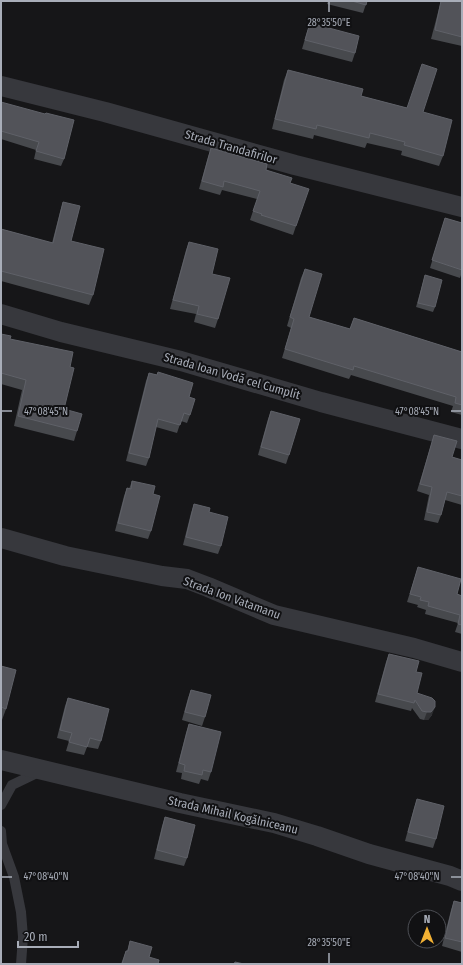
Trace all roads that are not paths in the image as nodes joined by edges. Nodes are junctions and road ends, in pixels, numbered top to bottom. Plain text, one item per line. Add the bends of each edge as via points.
1 (1, 86) edge
2 (462, 207) edge
3 (1, 314) edge
4 (462, 439) edge
5 (1, 538) edge
6 (462, 662) edge
7 (1, 760) edge
8 (42, 770) junction
9 (1, 805) edge
10 (1, 831) edge
11 (462, 880) edge
12 (21, 964) edge

1 - 2 street, Strada Trandafirilor
3 - 4 street, Strada Ioan Vodă cel Cumplit
5 - 6 street, Strada Ion Vatamanu via 65,556 187,579 274,615
7 - 8 street, Strada Mihail Kogălniceanu
8 - 9 lane via 12,785
8 - 11 street, Strada Mihail Kogălniceanu via 274,823 369,854
10 - 12 lane via 2,844 14,877 21,912

